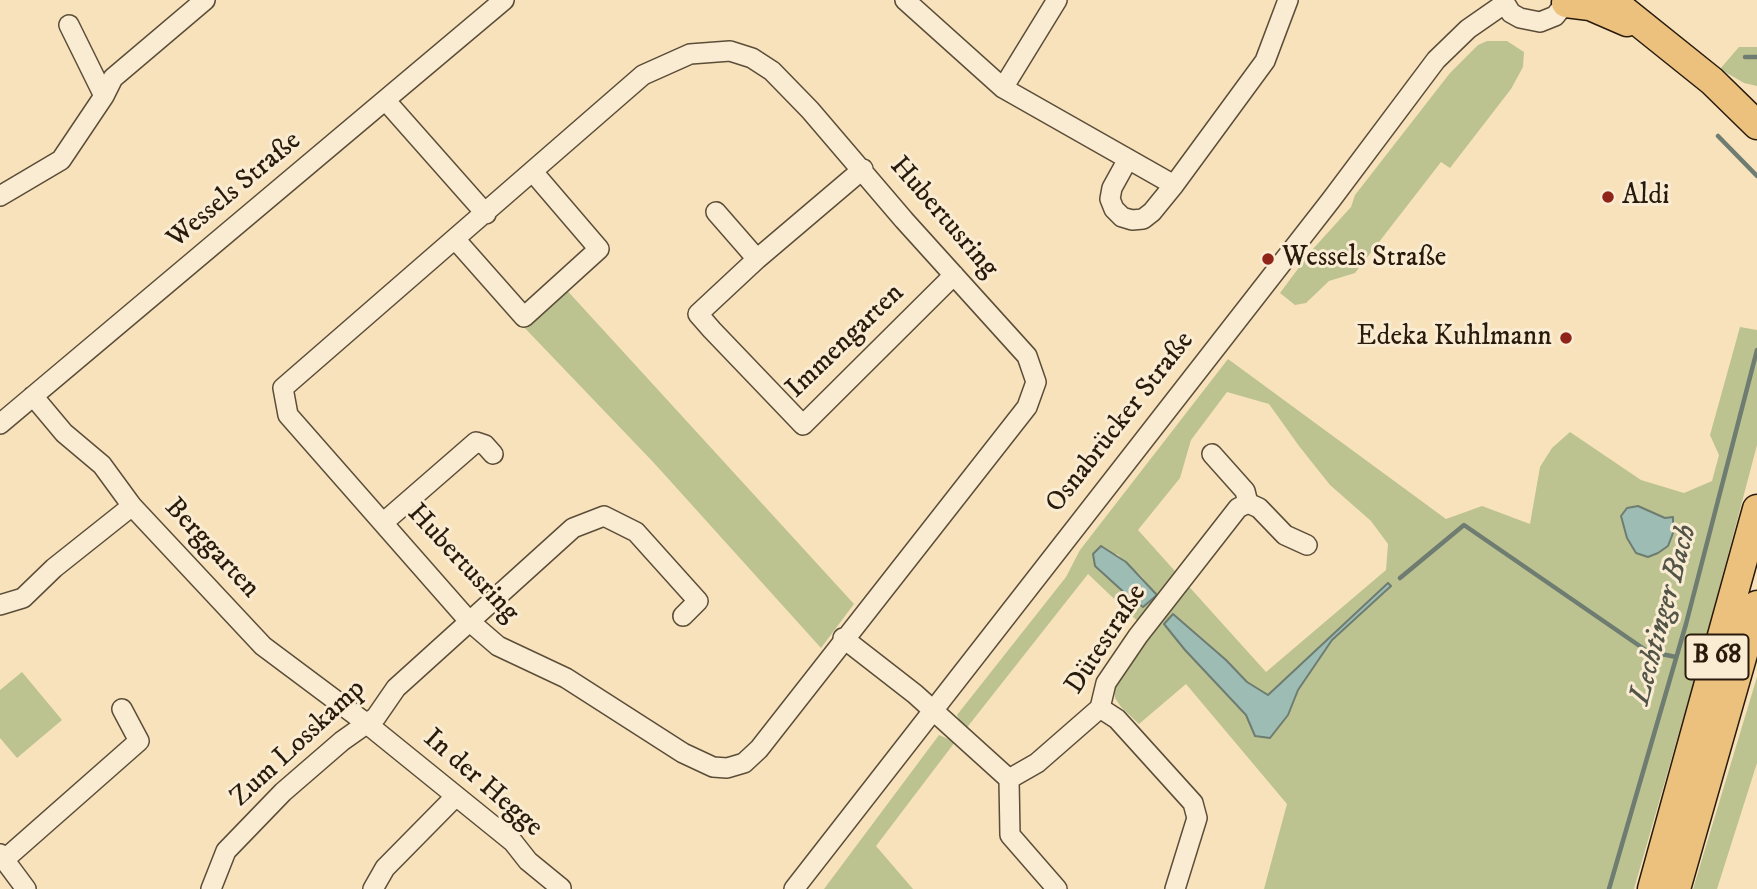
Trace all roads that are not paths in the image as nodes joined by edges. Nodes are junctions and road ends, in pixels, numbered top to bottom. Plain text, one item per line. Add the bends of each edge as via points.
1 (504, 0) edge
2 (905, 0) edge
3 (1057, 0) edge
4 (1288, 0) edge
5 (1611, 0) edge
6 (1503, 2) edge
7 (1567, 2) edge
8 (194, 3) edge
9 (69, 25) dead end
10 (1647, 31) junction
11 (1712, 81) junction
12 (1003, 88) junction
13 (1757, 95) edge
14 (104, 96) junction
15 (386, 101) junction
16 (1757, 125) edge
17 (1128, 159) junction
18 (863, 169) junction
19 (533, 172) junction
20 (1174, 185) junction
21 (0, 196) edge
22 (716, 212) dead end
23 (486, 214) junction
24 (454, 240) junction
25 (758, 259) junction
26 (954, 275) junction
27 (33, 396) junction
28 (0, 424) edge
29 (493, 454) dead end
30 (1212, 454) dead end
31 (1248, 503) junction
32 (132, 506) junction
33 (1757, 509) edge
34 (384, 522) junction
35 (1307, 545) dead end
36 (0, 605) edge
37 (1757, 605) edge
38 (683, 616) dead end
39 (469, 621) junction
40 (843, 638) junction
41 (1100, 708) junction
42 (122, 709) dead end
43 (933, 712) junction
44 (366, 723) junction
45 (1009, 779) junction
46 (455, 797) junction
47 (2, 857) edge
48 (561, 888) edge
49 (26, 889) edge
50 (211, 889) edge
51 (373, 889) edge
52 (794, 889) edge
53 (1057, 889) edge
54 (1175, 889) edge
55 (1652, 889) edge
56 (1676, 889) edge

1 - 15 street, Wessels Straße
2 - 12 street
3 - 12 street
4 - 20 street via 1265,61
5 - 10 highway
6 - 7 street via 1520,18 1540,22 1555,16
6 - 43 street, Osnabrücker Straße via 1436,60
7 - 10 highway via 1590,6
8 - 14 street via 114,78
9 - 14 street
10 - 11 highway
11 - 13 highway
11 - 16 highway
12 - 17 street
14 - 21 street via 61,160
15 - 23 street
15 - 27 street, Wessels Straße
17 - 20 street
17 - 20 street via 1110,199 1122,217 1143,219
18 - 19 street, Hubertusring via 779,77 752,58 730,51 690,54 643,75
18 - 25 street, Immengarten
18 - 26 street, Hubertusring
19 - 23 street, Hubertusring
19 - 24 street via 599,249 524,317
22 - 25 street
23 - 24 street, Hubertusring
24 - 34 street, Hubertusring via 283,388 288,415
25 - 26 street, Immengarten via 698,314 803,425
26 - 40 street, Hubertusring via 1027,356 1036,382 1027,407
27 - 28 street, Wessels Straße
27 - 32 street, Berggarten via 64,433 102,465
29 - 34 street via 476,442
30 - 31 street via 1245,491
31 - 35 street via 1285,535
31 - 41 street, Dütestraße via 1238,508 1138,636 1106,683
32 - 36 street via 23,598
32 - 44 street, Berggarten via 263,646
33 - 55 highway, B 68
34 - 39 street, Hubertusring
37 - 56 highway, B 68
38 - 39 street, Zum Losskamp via 698,601 636,532 604,516 573,528
39 - 40 street, Hubertusring via 498,646 566,678 683,754 727,768 744,763 759,749
39 - 44 street, Zum Losskamp via 396,688 376,717
40 - 43 street
41 - 45 street, Dütestraße via 1037,763
41 - 54 street via 1116,719 1193,803 1197,818
42 - 47 street via 139,741
43 - 45 street
43 - 52 street, Osnabrücker Straße
44 - 46 street, In der Hegge
44 - 50 street, Zum Losskamp via 283,792 226,851
45 - 53 street via 1010,835
46 - 48 street, In der Hegge via 513,842
46 - 51 street via 385,868
47 - 49 street

